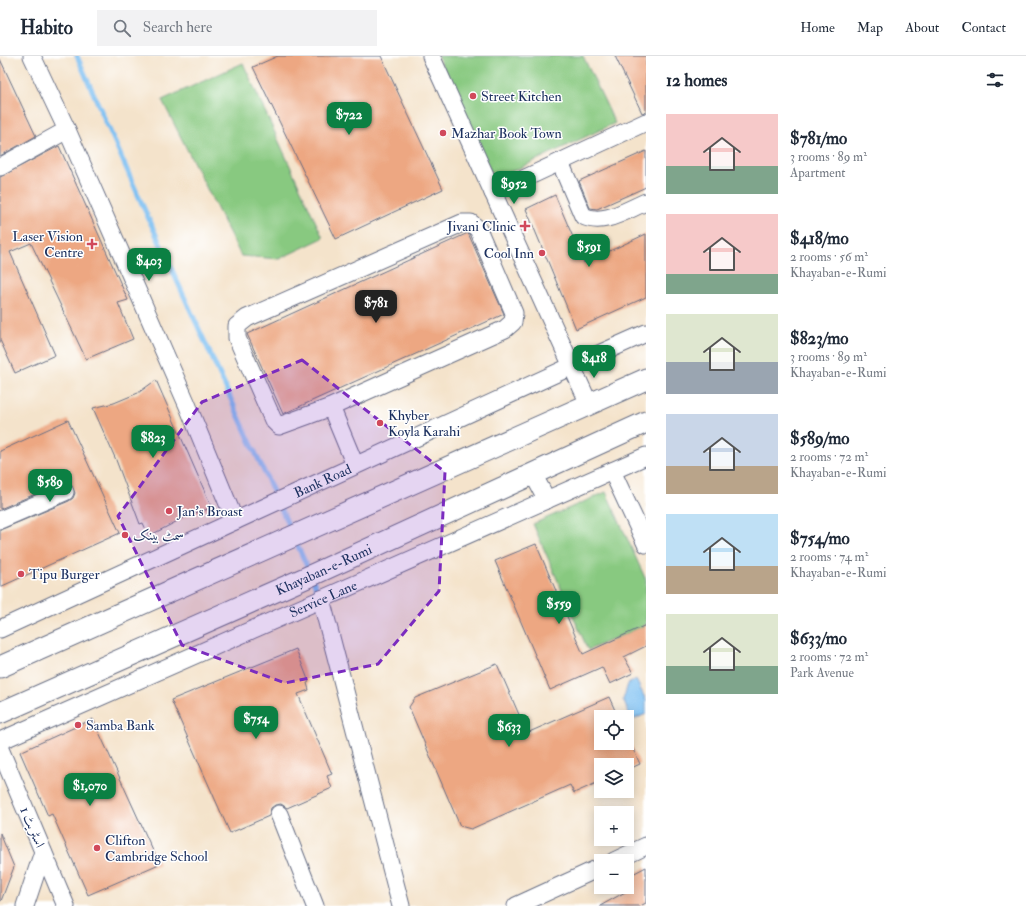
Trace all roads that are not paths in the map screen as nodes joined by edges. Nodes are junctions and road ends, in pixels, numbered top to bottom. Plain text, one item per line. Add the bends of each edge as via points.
1 (32, 56) edge
2 (431, 56) edge
3 (646, 122) edge
4 (67, 130) junction
5 (560, 162) junction
6 (0, 167) edge
7 (493, 193) junction
8 (646, 202) edge
9 (646, 333) edge
10 (572, 366) junction
11 (646, 379) edge
12 (589, 404) junction
13 (331, 407) junction
14 (646, 422) edge
15 (646, 456) edge
16 (355, 465) junction
17 (612, 471) junction
18 (533, 474) junction
19 (65, 492) dead end
20 (547, 500) junction
21 (0, 520) edge
22 (235, 521) junction
23 (646, 544) edge
24 (321, 599) junction
25 (0, 629) edge
26 (1, 664) edge
27 (0, 713) edge
28 (0, 741) edge
29 (0, 749) edge
30 (279, 814) dead end
31 (646, 846) edge
32 (43, 852) junction
33 (629, 854) edge
34 (594, 870) edge
35 (25, 906) edge
36 (66, 906) edge
37 (315, 906) edge
38 (401, 906) edge
39 (516, 906) edge

1 - 4 street
2 - 7 street
3 - 5 street
4 - 6 street
4 - 22 street via 187,404
5 - 7 street
5 - 8 street via 583,216 593,221 605,220
7 - 10 street
9 - 10 street, Bank Road
10 - 12 street
10 - 16 street, Bank Road
11 - 12 main road
12 - 26 main road
13 - 13 street via 279,426 266,406 237,338 237,326 247,318 462,223 471,223 478,229 514,313 513,322 505,329
13 - 16 street
14 - 18 main road, Khayaban-e-Rumi
15 - 17 street, Service Lane
16 - 22 street, Bank Road
17 - 20 street, Service Lane
17 - 23 street
18 - 20 street
18 - 27 main road, Khayaban-e-Rumi
19 - 21 street
20 - 24 street, Service Lane
22 - 25 street, Bank Road
24 - 28 street, Service Lane
24 - 38 street
29 - 32 street, اسٹریٹ 1
30 - 37 street
31 - 33 street
32 - 35 street
32 - 36 street, اسٹریٹ 1
34 - 39 street

